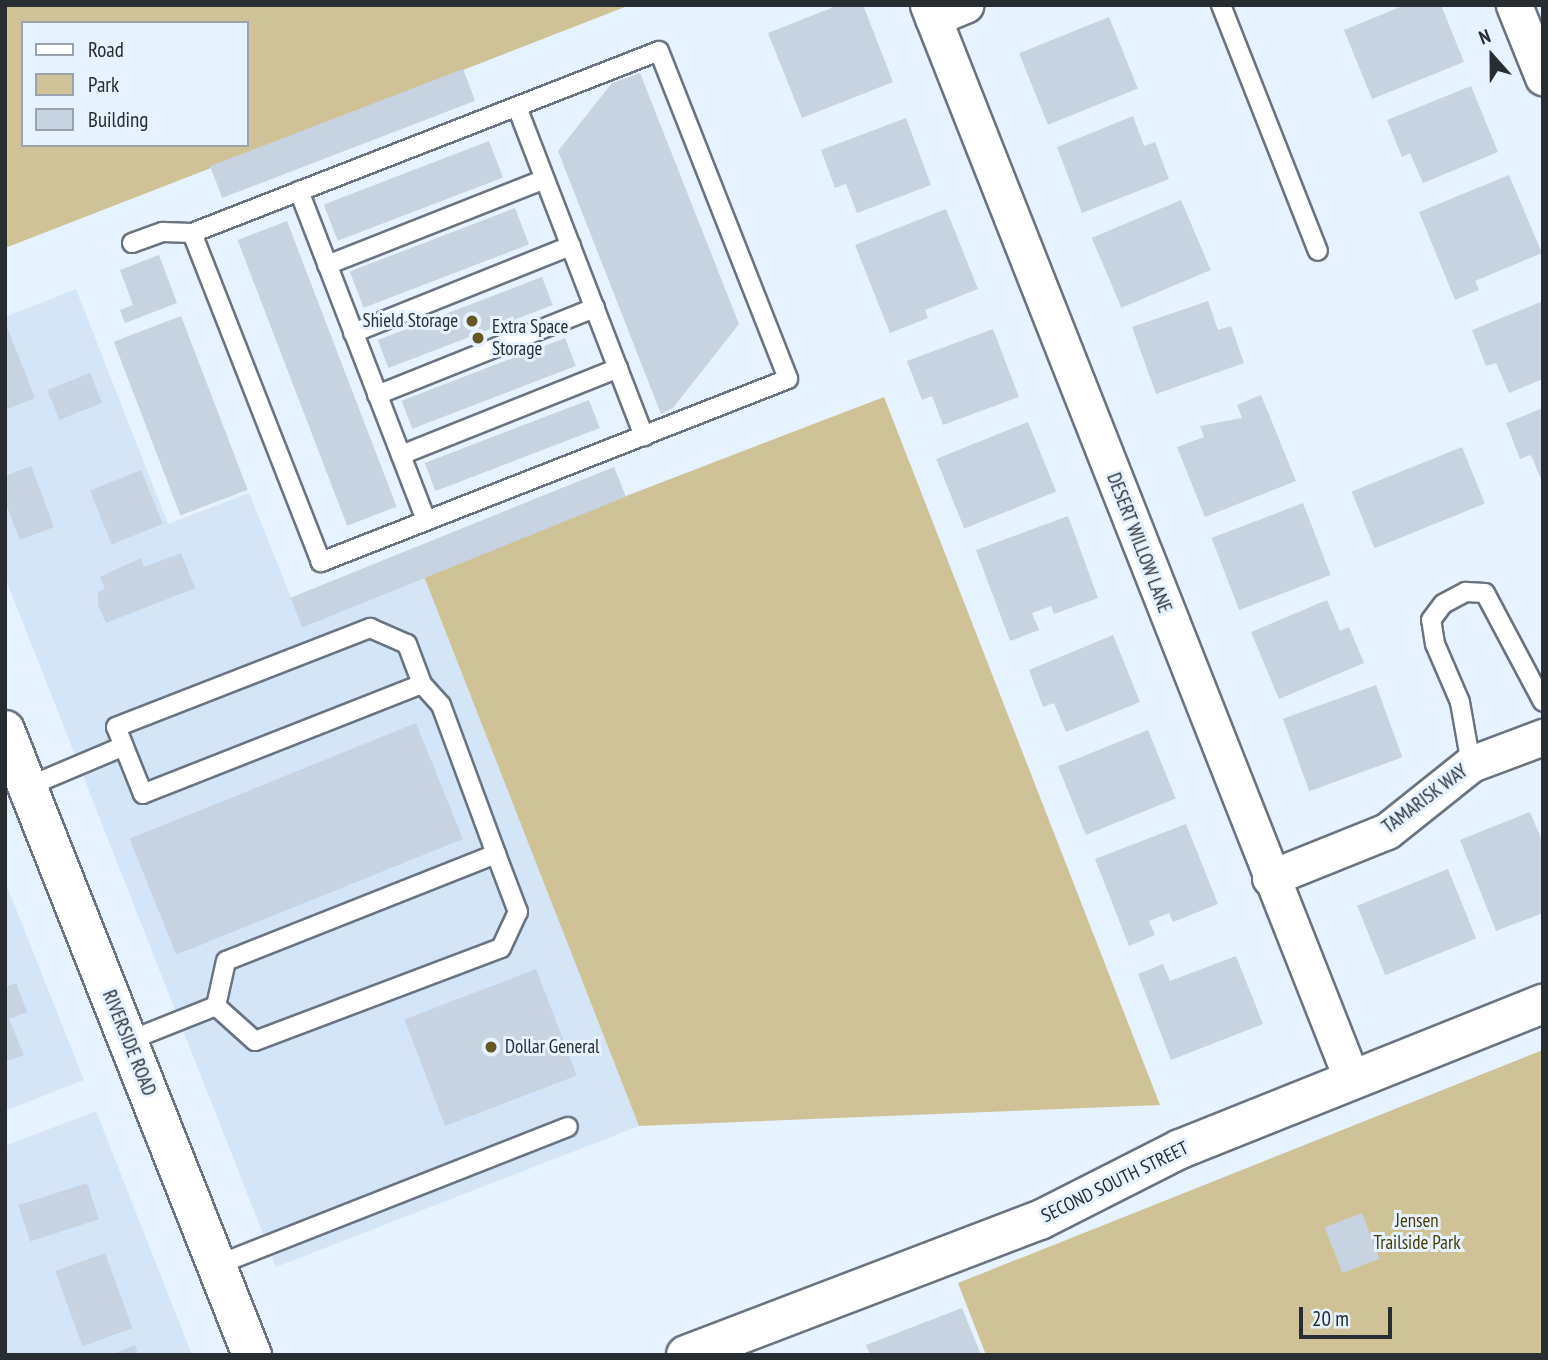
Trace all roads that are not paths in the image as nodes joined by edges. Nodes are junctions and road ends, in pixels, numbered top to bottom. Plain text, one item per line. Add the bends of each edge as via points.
1 (966, 5) edge
2 (1220, 5) edge
3 (1514, 5) edge
4 (931, 12) edge
5 (1543, 77) edge
6 (517, 107) junction
7 (545, 179) junction
8 (299, 191) junction
9 (192, 233) junction
10 (132, 243) dead end
11 (571, 246) junction
12 (1318, 251) dead end
13 (327, 265) junction
14 (595, 308) junction
15 (354, 333) junction
16 (618, 368) junction
17 (377, 395) junction
18 (644, 436) junction
19 (401, 455) junction
20 (426, 520) junction
21 (422, 684) junction
22 (1543, 702) edge
23 (5, 730) edge
24 (1543, 737) edge
25 (124, 746) junction
26 (1471, 764) junction
27 (27, 787) junction
28 (496, 853) junction
29 (1270, 878) junction
30 (1543, 1004) edge
31 (216, 1006) junction
32 (128, 1041) junction
33 (1352, 1080) junction
34 (568, 1127) dead end
35 (216, 1265) junction
36 (252, 1355) edge
37 (686, 1355) edge

1 - 4 street
2 - 12 lane
3 - 5 street
4 - 29 street, DESERT WILLOW LANE
6 - 7 lane
6 - 8 lane
6 - 18 lane via 660,51 788,379
7 - 11 lane
7 - 13 lane
8 - 9 lane
8 - 13 lane
9 - 10 lane via 163,232
9 - 20 lane via 321,562
11 - 14 lane
11 - 15 lane
13 - 15 lane
14 - 16 lane
14 - 17 lane
15 - 17 lane
16 - 18 lane
16 - 19 lane
17 - 19 lane
18 - 20 lane
19 - 20 lane
21 - 25 lane via 142,794
21 - 25 lane via 407,644 370,628 116,727
21 - 28 lane via 441,705
22 - 26 lane via 1485,593 1466,592 1444,604 1431,620 1435,644 1460,702
23 - 27 street, RIVERSIDE ROAD
24 - 26 street, TAMARISK WAY
25 - 27 lane
26 - 29 street, TAMARISK WAY via 1387,831
27 - 32 street, RIVERSIDE ROAD
28 - 31 lane via 226,961
28 - 31 lane via 518,912 501,948 256,1041
29 - 33 street, DESERT WILLOW LANE
30 - 33 street, SECOND SOUTH STREET
31 - 32 lane
32 - 35 street, RIVERSIDE ROAD
33 - 37 street, SECOND SOUTH STREET via 1180,1149 1040,1220
34 - 35 lane
35 - 36 street, RIVERSIDE ROAD

